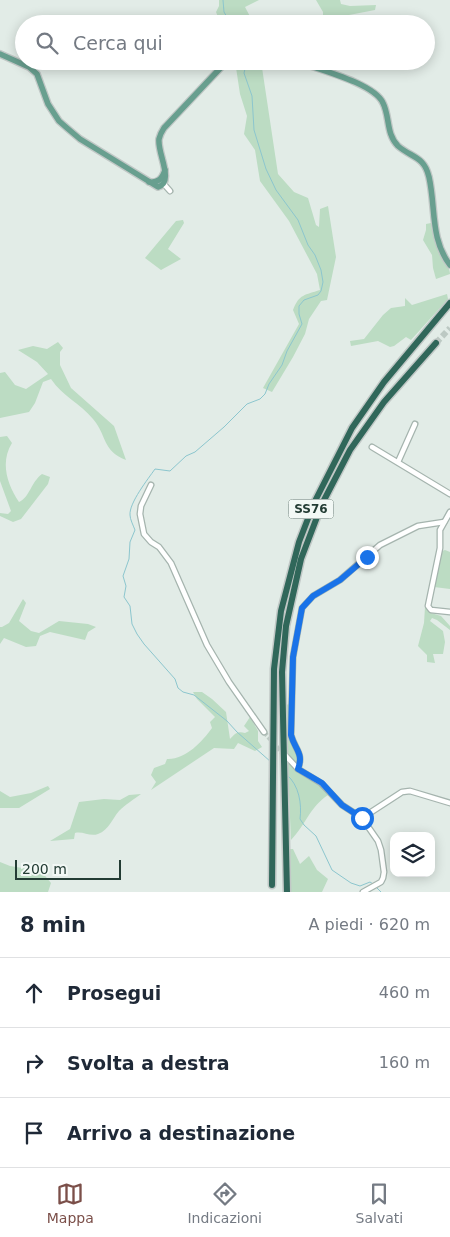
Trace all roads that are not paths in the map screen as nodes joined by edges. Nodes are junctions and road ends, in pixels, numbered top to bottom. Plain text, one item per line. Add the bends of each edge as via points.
1 (0, 54) edge
2 (15, 61) edge
3 (32, 70) edge
4 (219, 70) edge
5 (321, 70) edge
6 (162, 182) junction
7 (170, 191) dead end
8 (450, 265) edge
9 (450, 303) edge
10 (436, 342) tunnel mouth
11 (415, 424) dead end
12 (372, 446) dead end
13 (398, 462) junction
14 (151, 485) dead end
15 (450, 494) edge
16 (450, 512) edge
17 (444, 522) junction
18 (450, 612) edge
19 (264, 732) tunnel mouth
20 (285, 759) junction
21 (298, 769) junction
22 (450, 803) edge
23 (362, 818) junction
24 (272, 885) dead end
25 (287, 892) edge
26 (363, 892) edge

1 - 2 main road
3 - 6 main road via 48,104 67,128 149,182 158,187
4 - 6 main road via 160,134 166,179
5 - 8 main road via 366,86 383,103 389,131 398,146 420,159 429,176 437,239
6 - 7 street
9 - 24 highway, SS76 via 390,374 332,465 314,502 291,569 274,669
10 - 20 highway, SS76 via 360,435 338,471 308,537 292,592 284,649 282,707
11 - 13 street
12 - 13 street
13 - 15 street
14 - 19 street via 140,514 144,534 171,563 207,645
16 - 17 street
17 - 18 street via 428,606 431,610
17 - 21 street via 418,526 380,545 302,608 293,657 291,735 300,755
20 - 21 street
20 - 25 highway, SS76
21 - 23 street via 322,783 342,805
22 - 23 street via 410,791 402,792
23 - 26 street via 380,845 384,872 381,882

